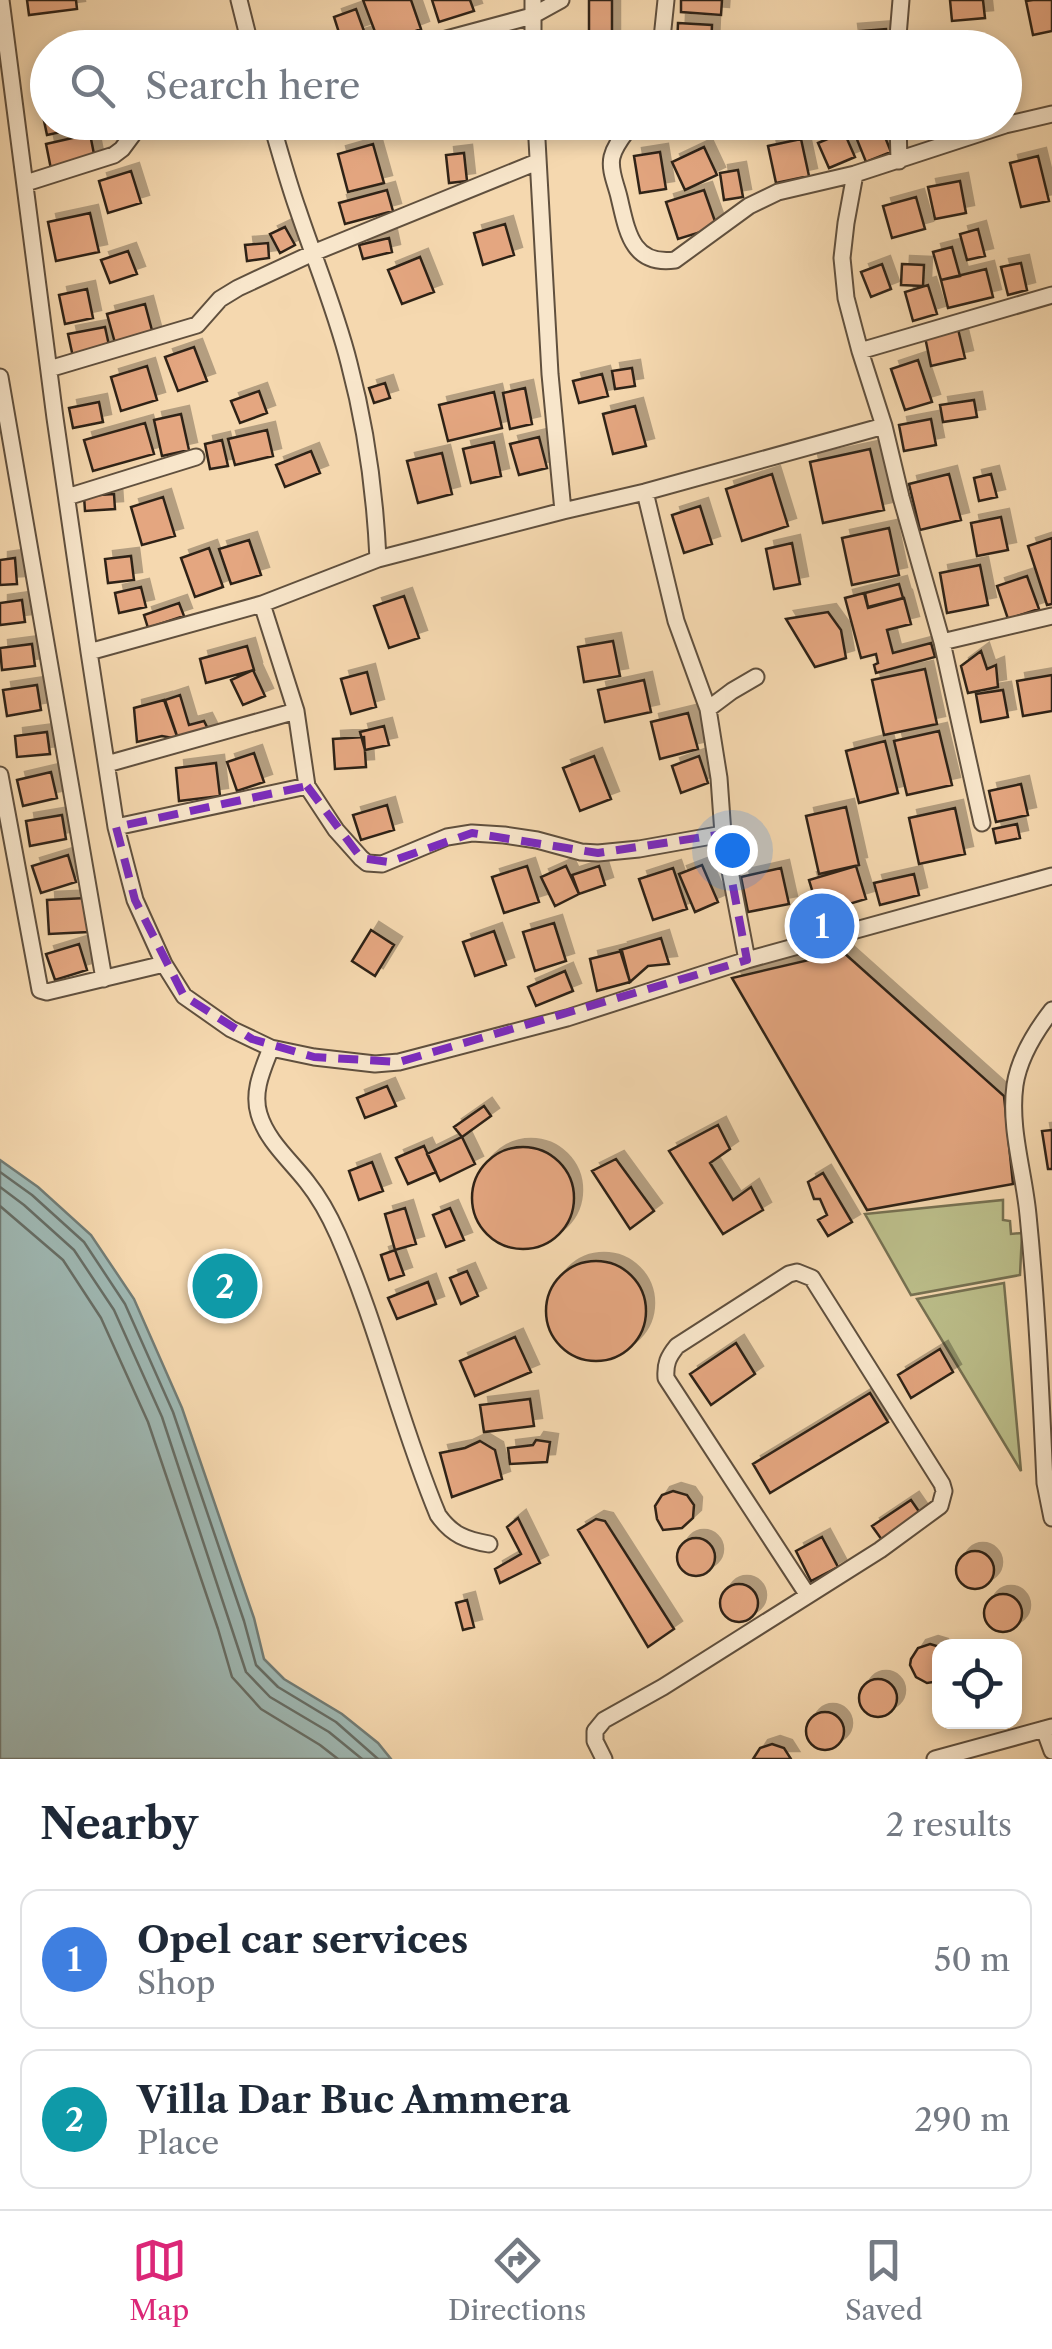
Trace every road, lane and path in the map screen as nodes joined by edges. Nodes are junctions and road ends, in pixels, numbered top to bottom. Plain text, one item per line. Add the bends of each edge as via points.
1 (2, 0) edge
2 (239, 0) edge
3 (561, 0) edge
4 (666, 0) edge
5 (900, 0) edge
6 (533, 8) edge
7 (246, 30) edge
8 (467, 30) edge
9 (663, 30) edge
10 (898, 30) edge
11 (3, 44) edge
12 (1052, 114) edge
13 (1022, 121) edge
14 (129, 140) edge
15 (277, 140) edge
16 (536, 140) edge
17 (620, 140) edge
18 (898, 140) edge
19 (960, 140) edge
20 (899, 160) junction
21 (537, 162) junction
22 (855, 174) junction
23 (26, 183) junction
24 (313, 253) junction
25 (1052, 295) edge
26 (860, 352) junction
27 (49, 369) junction
28 (0, 377) edge
29 (884, 426) junction
30 (196, 457) dead end
31 (645, 492) junction
32 (67, 497) junction
33 (563, 511) junction
34 (378, 559) junction
35 (262, 604) junction
36 (1052, 616) edge
37 (942, 642) junction
38 (89, 652) junction
39 (756, 677) dead end
40 (708, 709) junction
41 (296, 711) junction
42 (107, 764) junction
43 (0, 775) edge
44 (308, 786) junction
45 (982, 823) dead end
46 (116, 827) junction
47 (723, 834) junction
48 (1052, 876) edge
49 (747, 960) junction
50 (164, 964) junction
51 (104, 979) junction
52 (1052, 1010) edge
53 (271, 1048) junction
54 (1052, 1518) edge
55 (489, 1544) dead end
56 (807, 1594) junction
57 (1048, 1728) edge
58 (1052, 1751) edge
59 (604, 1759) edge
60 (935, 1759) edge

1 - 11 street
2 - 7 street
3 - 6 street
4 - 9 street
5 - 10 street
6 - 8 street
11 - 23 street
12 - 13 street
14 - 23 street via 114,156
15 - 24 street
16 - 21 street
17 - 22 street via 612,169 630,237 661,262 675,260 778,192
18 - 20 street
19 - 20 street
20 - 22 street
21 - 24 street
21 - 33 street
22 - 26 street via 842,258
23 - 27 street
24 - 27 street via 228,293 197,325
24 - 34 street via 365,434
25 - 26 street
26 - 29 street
27 - 32 street
28 - 51 street
29 - 31 street
29 - 37 street
30 - 32 street
31 - 33 street
31 - 40 street via 676,621
32 - 38 street
33 - 34 street
34 - 35 street
35 - 38 street
35 - 41 street
36 - 37 street
37 - 45 street
38 - 42 street
39 - 40 street
40 - 47 street
41 - 42 street
41 - 44 street
42 - 46 street
43 - 51 street via 40,990
44 - 46 street
44 - 47 street via 352,850 374,864 472,834 598,853
46 - 50 street via 135,900
47 - 49 street
48 - 49 street
49 - 53 street via 567,1018 399,1062 352,1062
50 - 51 street
50 - 53 street via 184,996
52 - 54 street via 1021,1064 1013,1108
53 - 55 street via 256,1096 260,1120 337,1231 438,1515 457,1536
56 - 56 street via 934,1512 944,1491 812,1278 797,1272 678,1346 666,1378
56 - 59 street via 604,1720 595,1741
57 - 58 street
57 - 60 street

